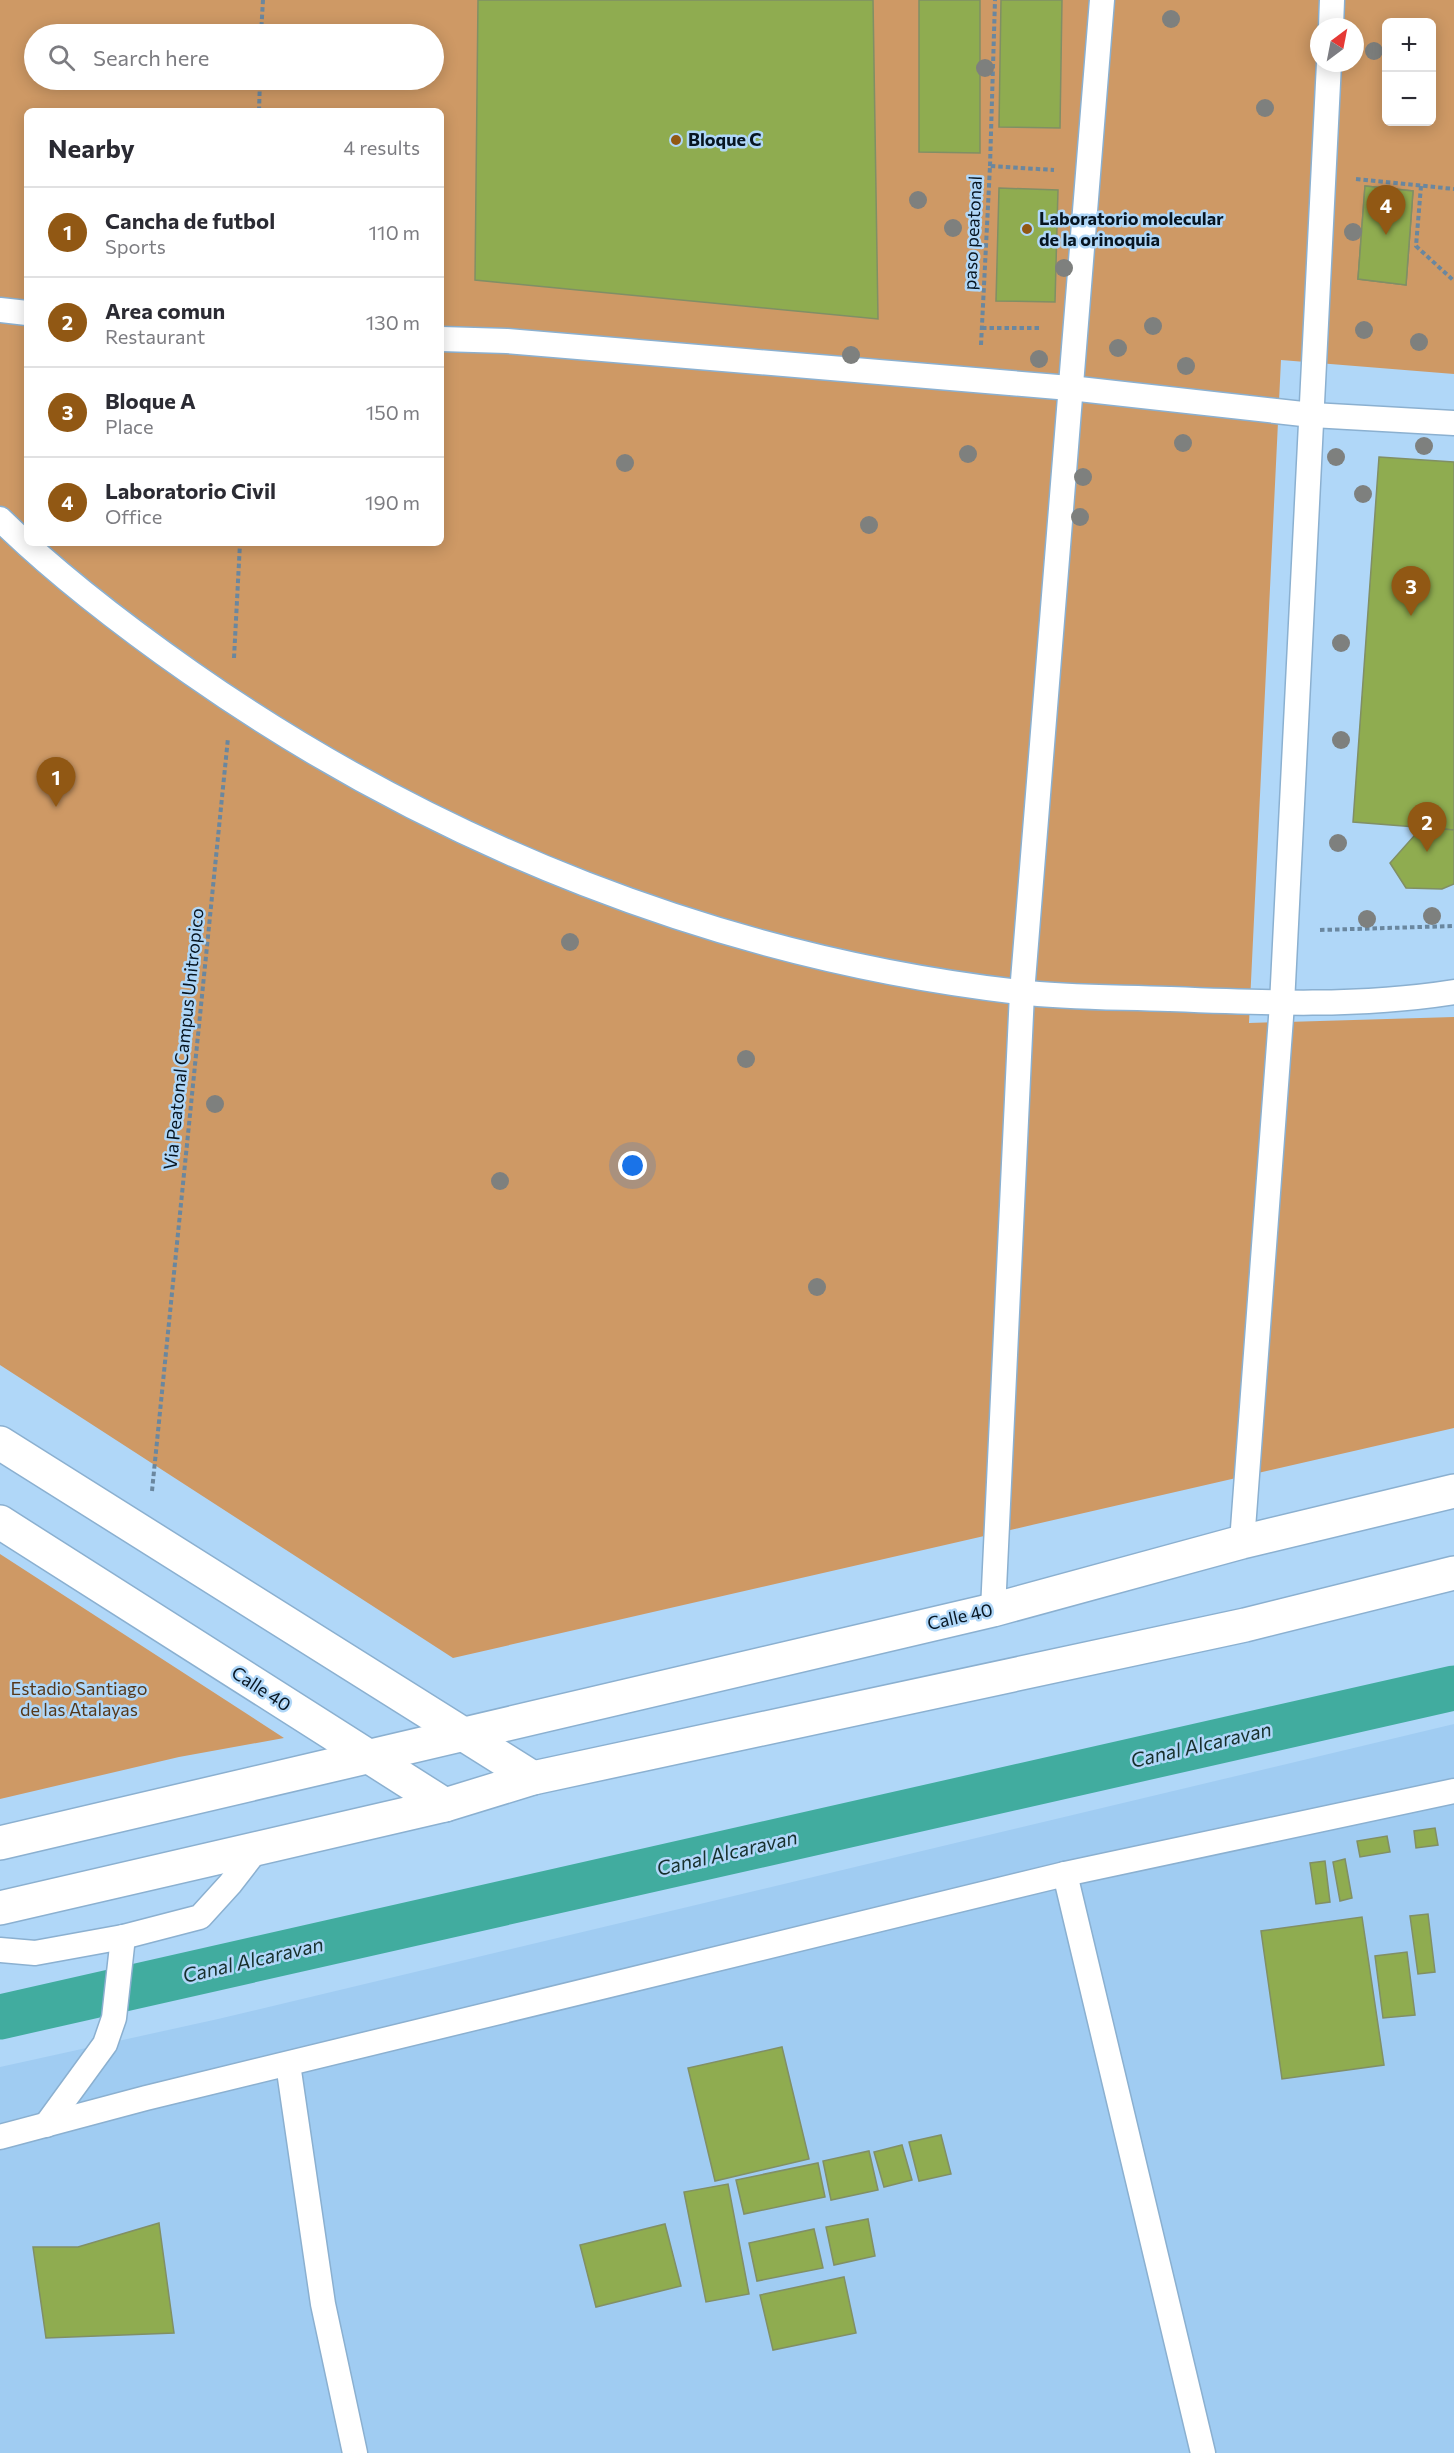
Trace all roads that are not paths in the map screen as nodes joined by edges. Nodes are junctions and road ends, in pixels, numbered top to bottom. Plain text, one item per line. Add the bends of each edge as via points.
1 (1102, 0) edge
2 (1332, 0) edge
3 (1331, 18) edge
4 (1329, 72) edge
5 (0, 310) edge
6 (24, 313) edge
7 (444, 339) edge
8 (1070, 388) junction
9 (1312, 415) junction
10 (1454, 423) edge
11 (0, 519) edge
12 (24, 540) edge
13 (31, 546) edge
14 (1454, 992) edge
15 (1022, 993) junction
16 (1282, 1004) junction
17 (0, 1443) edge
18 (1454, 1491) edge
19 (0, 1522) edge
20 (1242, 1542) junction
21 (1454, 1573) edge
22 (993, 1610) junction
23 (464, 1734) junction
24 (368, 1757) junction
25 (533, 1778) junction
26 (1454, 1791) edge
27 (445, 1805) junction
28 (0, 1843) edge
29 (257, 1849) junction
30 (1065, 1874) junction
31 (0, 1908) edge
32 (123, 1937) junction
33 (0, 1950) edge
34 (288, 2064) junction
35 (46, 2125) junction
36 (0, 2137) edge
37 (355, 2453) edge
38 (1203, 2453) edge

1 - 8 lane
2 - 3 lane
4 - 9 lane
5 - 6 lane
7 - 8 lane
8 - 9 lane
8 - 15 lane
9 - 10 lane
9 - 16 lane
11 - 12 lane
13 - 15 lane via 154,648 232,702 393,798 478,840 599,889 744,937 928,979
14 - 16 lane via 1353,1003
15 - 16 lane
15 - 22 lane
16 - 20 lane
17 - 23 main road
18 - 20 main road, Calle 40
19 - 24 main road, Calle 40
20 - 22 main road, Calle 40
21 - 25 main road via 1245,1625
22 - 23 main road, Calle 40
23 - 24 main road, Calle 40
23 - 25 main road
24 - 27 main road, Calle 40
24 - 28 main road, Calle 40
25 - 27 main road
26 - 30 lane
27 - 29 main road
29 - 31 main road
29 - 32 lane via 200,1917
30 - 34 lane
30 - 38 lane
32 - 33 lane via 35,1953
32 - 35 lane via 114,2018 105,2044
34 - 35 lane
34 - 37 lane via 323,2304
35 - 36 lane

